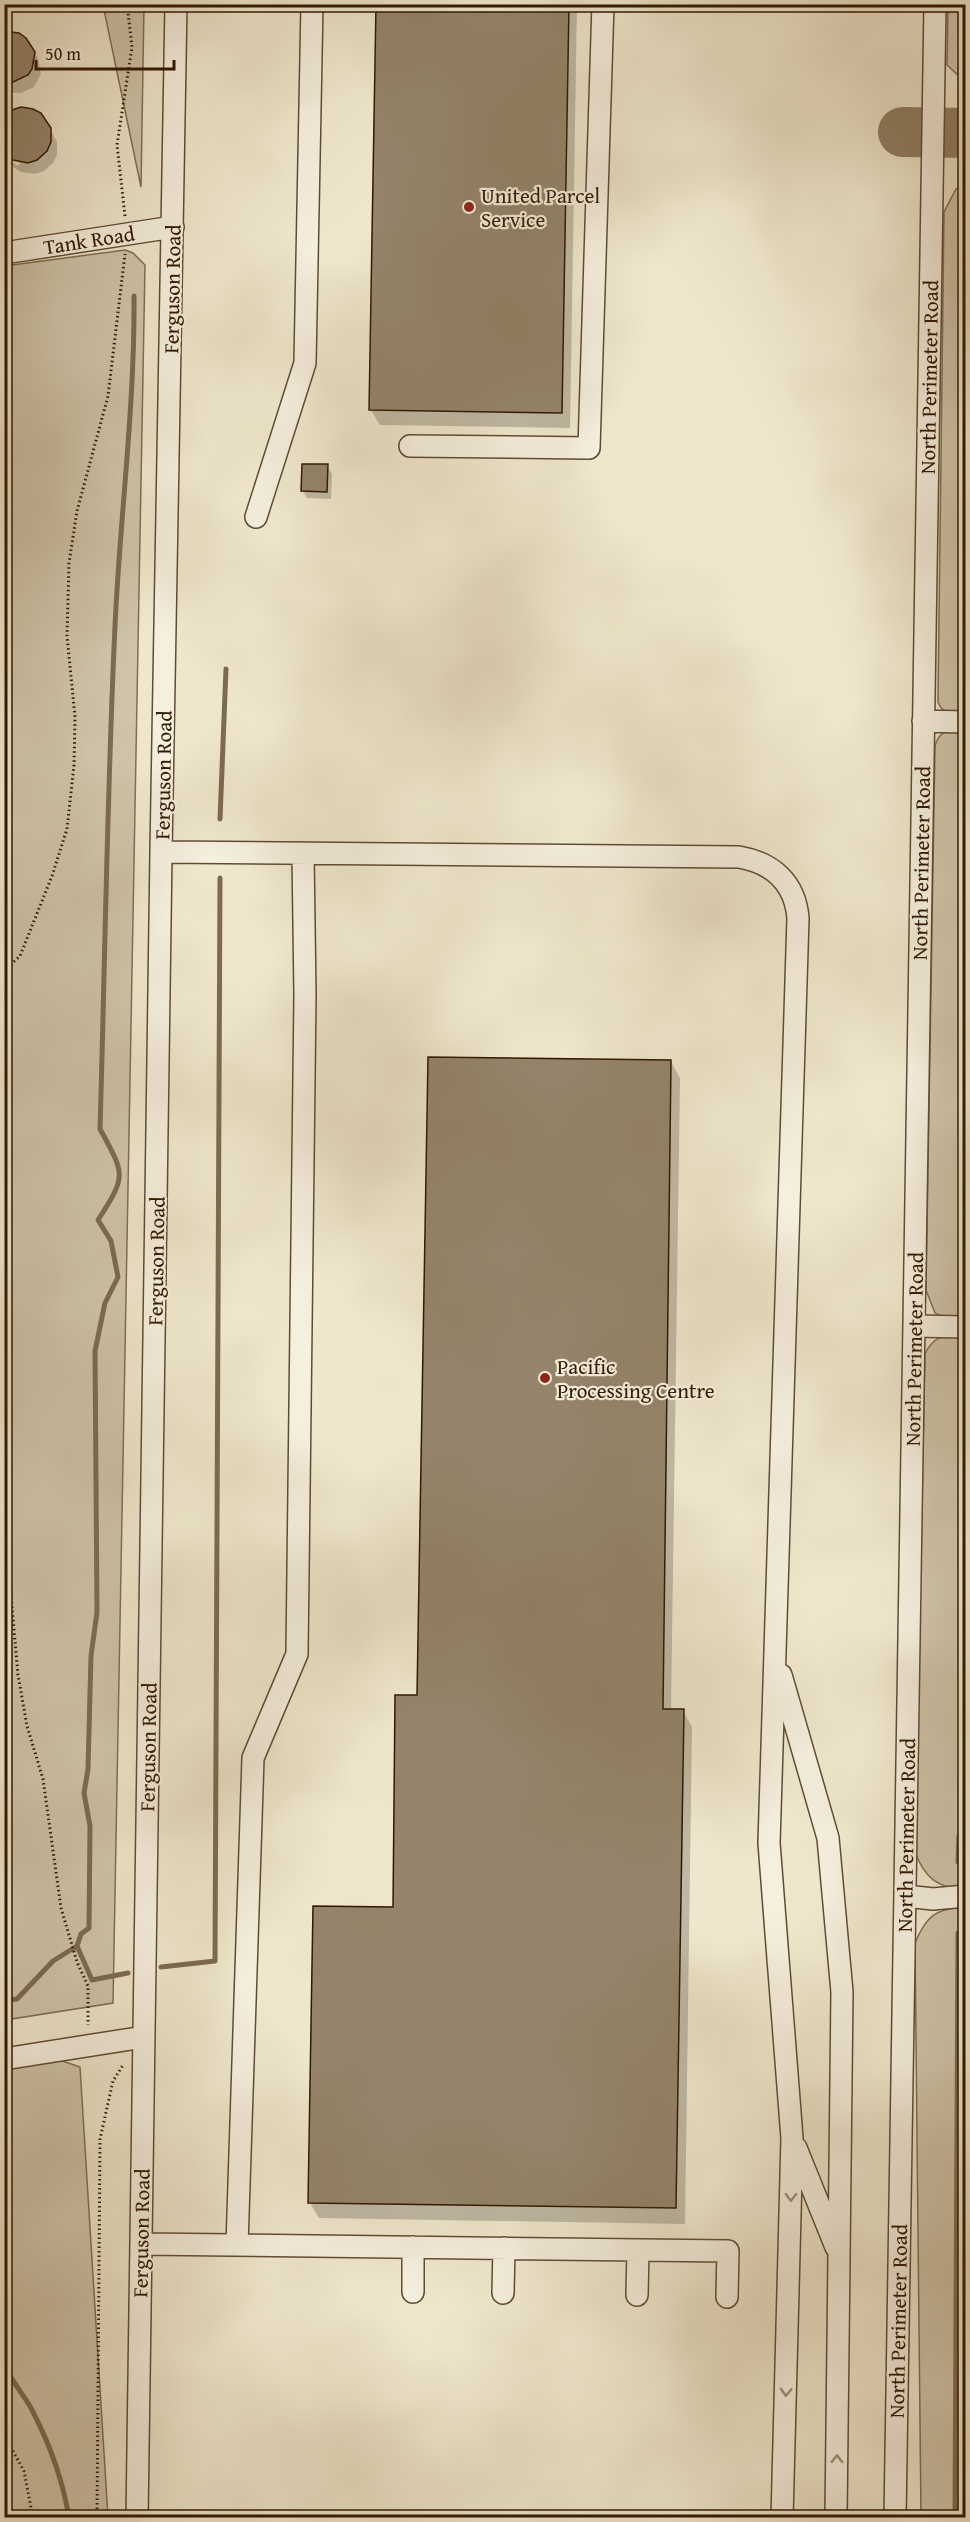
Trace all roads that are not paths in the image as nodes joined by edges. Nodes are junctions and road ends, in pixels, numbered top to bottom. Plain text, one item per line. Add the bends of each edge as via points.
1 (176, 4) edge
2 (312, 4) edge
3 (603, 4) edge
4 (935, 4) edge
5 (173, 227) junction
6 (4, 253) edge
7 (410, 446) dead end
8 (256, 518) dead end
9 (922, 721) junction
10 (966, 722) edge
11 (161, 852) junction
12 (303, 853) junction
13 (914, 1326) junction
14 (966, 1327) edge
15 (775, 1654) junction
16 (906, 1896) junction
17 (966, 1896) edge
18 (144, 2037) junction
19 (4, 2059) edge
20 (792, 2138) junction
21 (141, 2244) junction
22 (237, 2245) junction
23 (413, 2247) junction
24 (504, 2248) junction
25 (638, 2250) junction
26 (840, 2255) junction
27 (413, 2292) dead end
28 (503, 2294) dead end
29 (637, 2295) dead end
30 (727, 2297) dead end
31 (137, 2517) edge
32 (782, 2517) edge
33 (836, 2517) edge
34 (895, 2517) edge

1 - 5 street, Ferguson Road
2 - 8 street via 305,363
3 - 7 street via 589,448
4 - 9 street, North Perimeter Road
5 - 6 street, Tank Road
5 - 11 street, Ferguson Road
9 - 10 street
9 - 13 street, North Perimeter Road
11 - 12 street
11 - 18 street, Ferguson Road
12 - 15 street via 739,857 763,863 788,886 797,902 798,918
12 - 22 street via 297,1654 253,1758
13 - 14 street
13 - 16 street, North Perimeter Road
15 - 20 street via 769,1843
15 - 26 street via 828,1839 842,1992
16 - 17 street
16 - 34 street, North Perimeter Road
18 - 19 street
18 - 21 street, Ferguson Road
20 - 26 street
20 -> 32 street
21 - 22 street
21 - 31 street, Ferguson Road
22 - 23 street
23 - 24 street
23 - 27 street
24 - 25 street
24 - 28 street
25 - 29 street
25 - 30 street via 728,2251
33 -> 26 street

